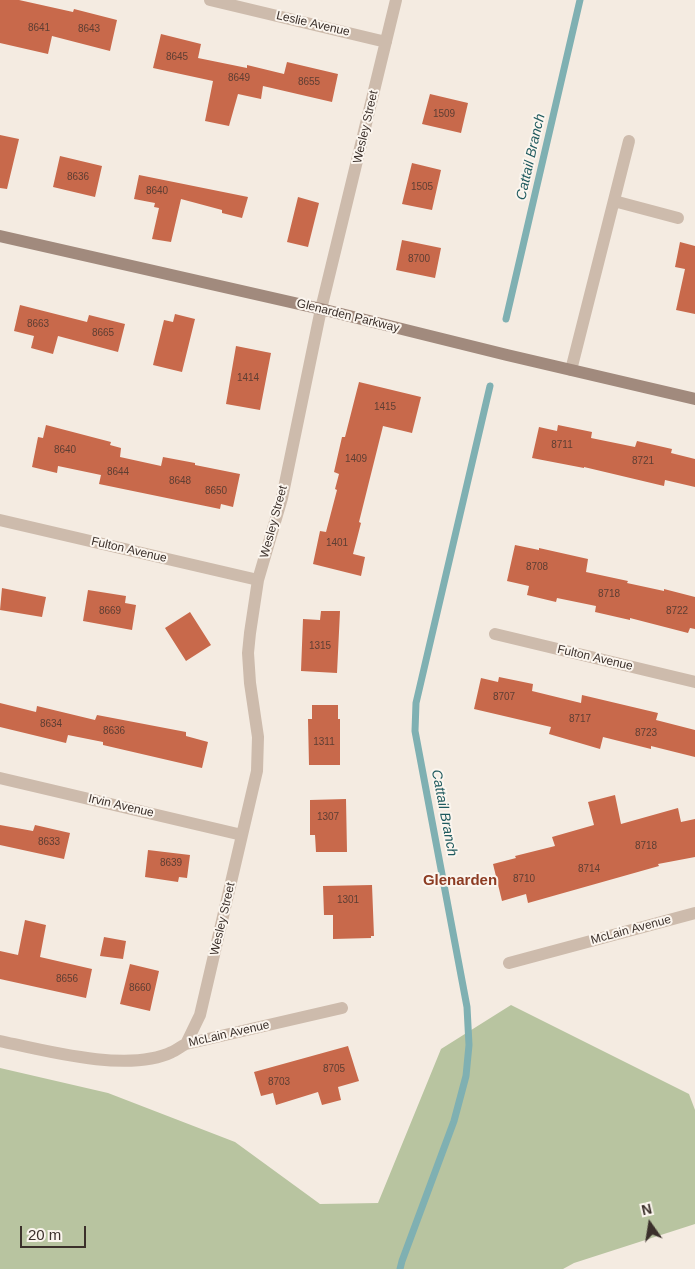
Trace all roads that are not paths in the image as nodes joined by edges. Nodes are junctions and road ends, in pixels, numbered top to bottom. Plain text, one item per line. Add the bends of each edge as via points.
1 (210, 0) edge
2 (396, 0) edge
3 (386, 42) junction
4 (630, 141) dead end
5 (614, 201) junction
6 (678, 218) dead end
7 (0, 236) edge
8 (321, 309) junction
9 (571, 370) junction
10 (695, 399) edge
11 (0, 520) edge
12 (258, 580) junction
13 (495, 634) dead end
14 (695, 682) edge
15 (0, 778) edge
16 (242, 835) junction
17 (695, 913) edge
18 (509, 963) dead end
19 (342, 1008) dead end
20 (0, 1041) edge
21 (186, 1044) junction

1 - 3 street, Leslie Avenue
2 - 3 street, Wesley Street
3 - 8 street, Wesley Street
4 - 5 street
5 - 6 street
5 - 9 street
7 - 8 street, Glenarden Parkway
8 - 9 street, Glenarden Parkway
8 - 12 street, Wesley Street via 282,498
9 - 10 street, Glenarden Parkway
11 - 12 street, Fulton Avenue
12 - 16 street, Wesley Street via 248,653 259,755
13 - 14 street, Fulton Avenue
15 - 16 street, Irvin Avenue
16 - 21 street, Wesley Street via 200,1016
17 - 18 street, McLain Avenue
19 - 21 street, McLain Avenue
20 - 21 street, McLain Avenue via 70,1056 115,1060 154,1058

